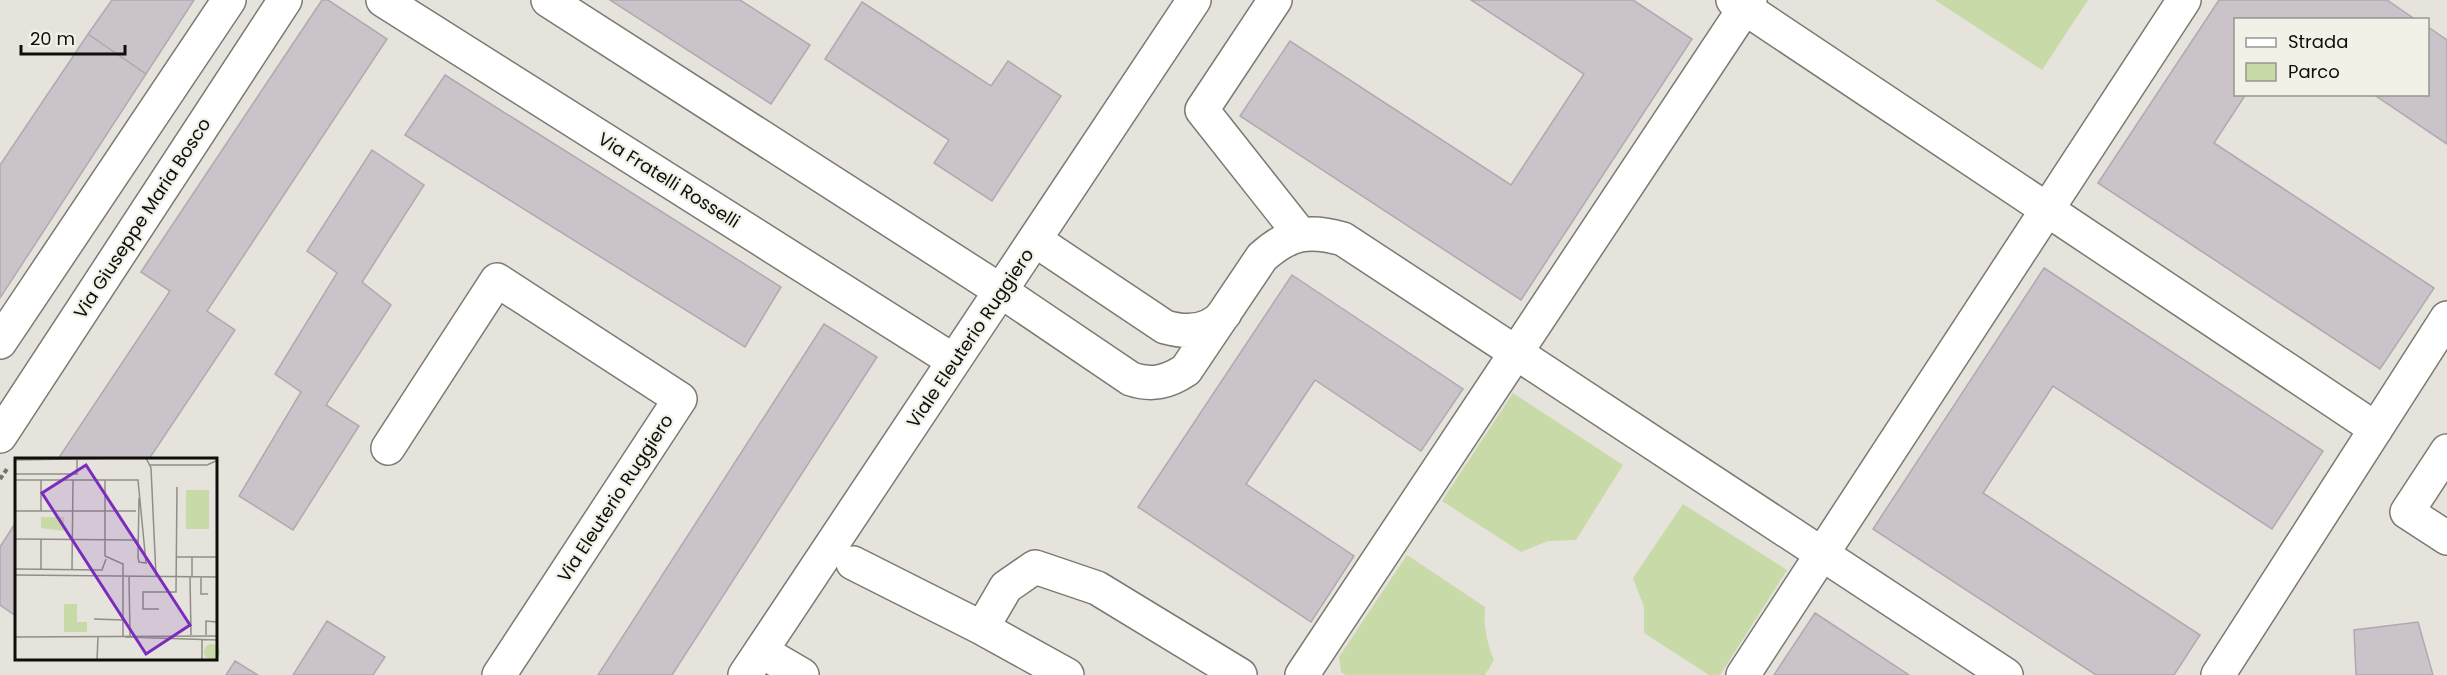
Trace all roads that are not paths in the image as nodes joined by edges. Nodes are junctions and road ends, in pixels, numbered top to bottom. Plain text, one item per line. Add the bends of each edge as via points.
1 (229, 0) edge
2 (285, 0) edge
3 (383, 0) edge
4 (549, 0) edge
5 (1194, 0) edge
6 (1275, 0) edge
7 (2184, 0) edge
8 (1743, 3) edge
9 (2047, 209) junction
10 (1300, 234) junction
11 (1035, 240) junction
12 (1001, 291) junction
13 (1231, 305) junction
14 (2447, 318) edge
15 (0, 342) edge
16 (1516, 352) junction
17 (954, 361) junction
18 (2376, 429) junction
19 (0, 436) edge
20 (388, 448) dead end
21 (2447, 451) edge
22 (2447, 538) edge
23 (1822, 554) junction
24 (853, 563) dead end
25 (982, 628) junction
26 (753, 663) edge
27 (499, 675) edge
28 (802, 675) edge
29 (1067, 675) edge
30 (1240, 675) edge
31 (1302, 675) edge
32 (1743, 675) edge
33 (2006, 675) edge
34 (2218, 675) edge

1 - 15 street
2 - 19 street, Via Giuseppe Maria Bosco
3 - 17 street, Via Fratelli Rosselli
4 - 12 street
5 - 11 street, Viale Eleuterio Ruggiero
6 - 10 street via 1202,110
7 - 9 street
8 - 9 street
8 - 16 street
9 - 18 street
9 - 23 street
10 - 13 street via 1279,242 1262,257
10 - 16 street via 1322,233 1343,239
11 - 12 street, Viale Eleuterio Ruggiero
11 - 13 street via 1165,327 1177,331 1209,327
12 - 13 street via 1142,383 1173,379 1186,370
12 - 17 street, Viale Eleuterio Ruggiero
14 - 18 street
16 - 23 street
16 - 31 street
17 - 26 street, Viale Eleuterio Ruggiero
18 - 34 street
20 - 27 street, Via Eleuterio Ruggiero via 497,280 680,399
21 - 22 street via 2407,512
23 - 32 street
23 - 33 street
24 - 25 street
25 - 29 street
25 - 30 street via 1006,587 1035,567 1097,588
26 - 28 street

